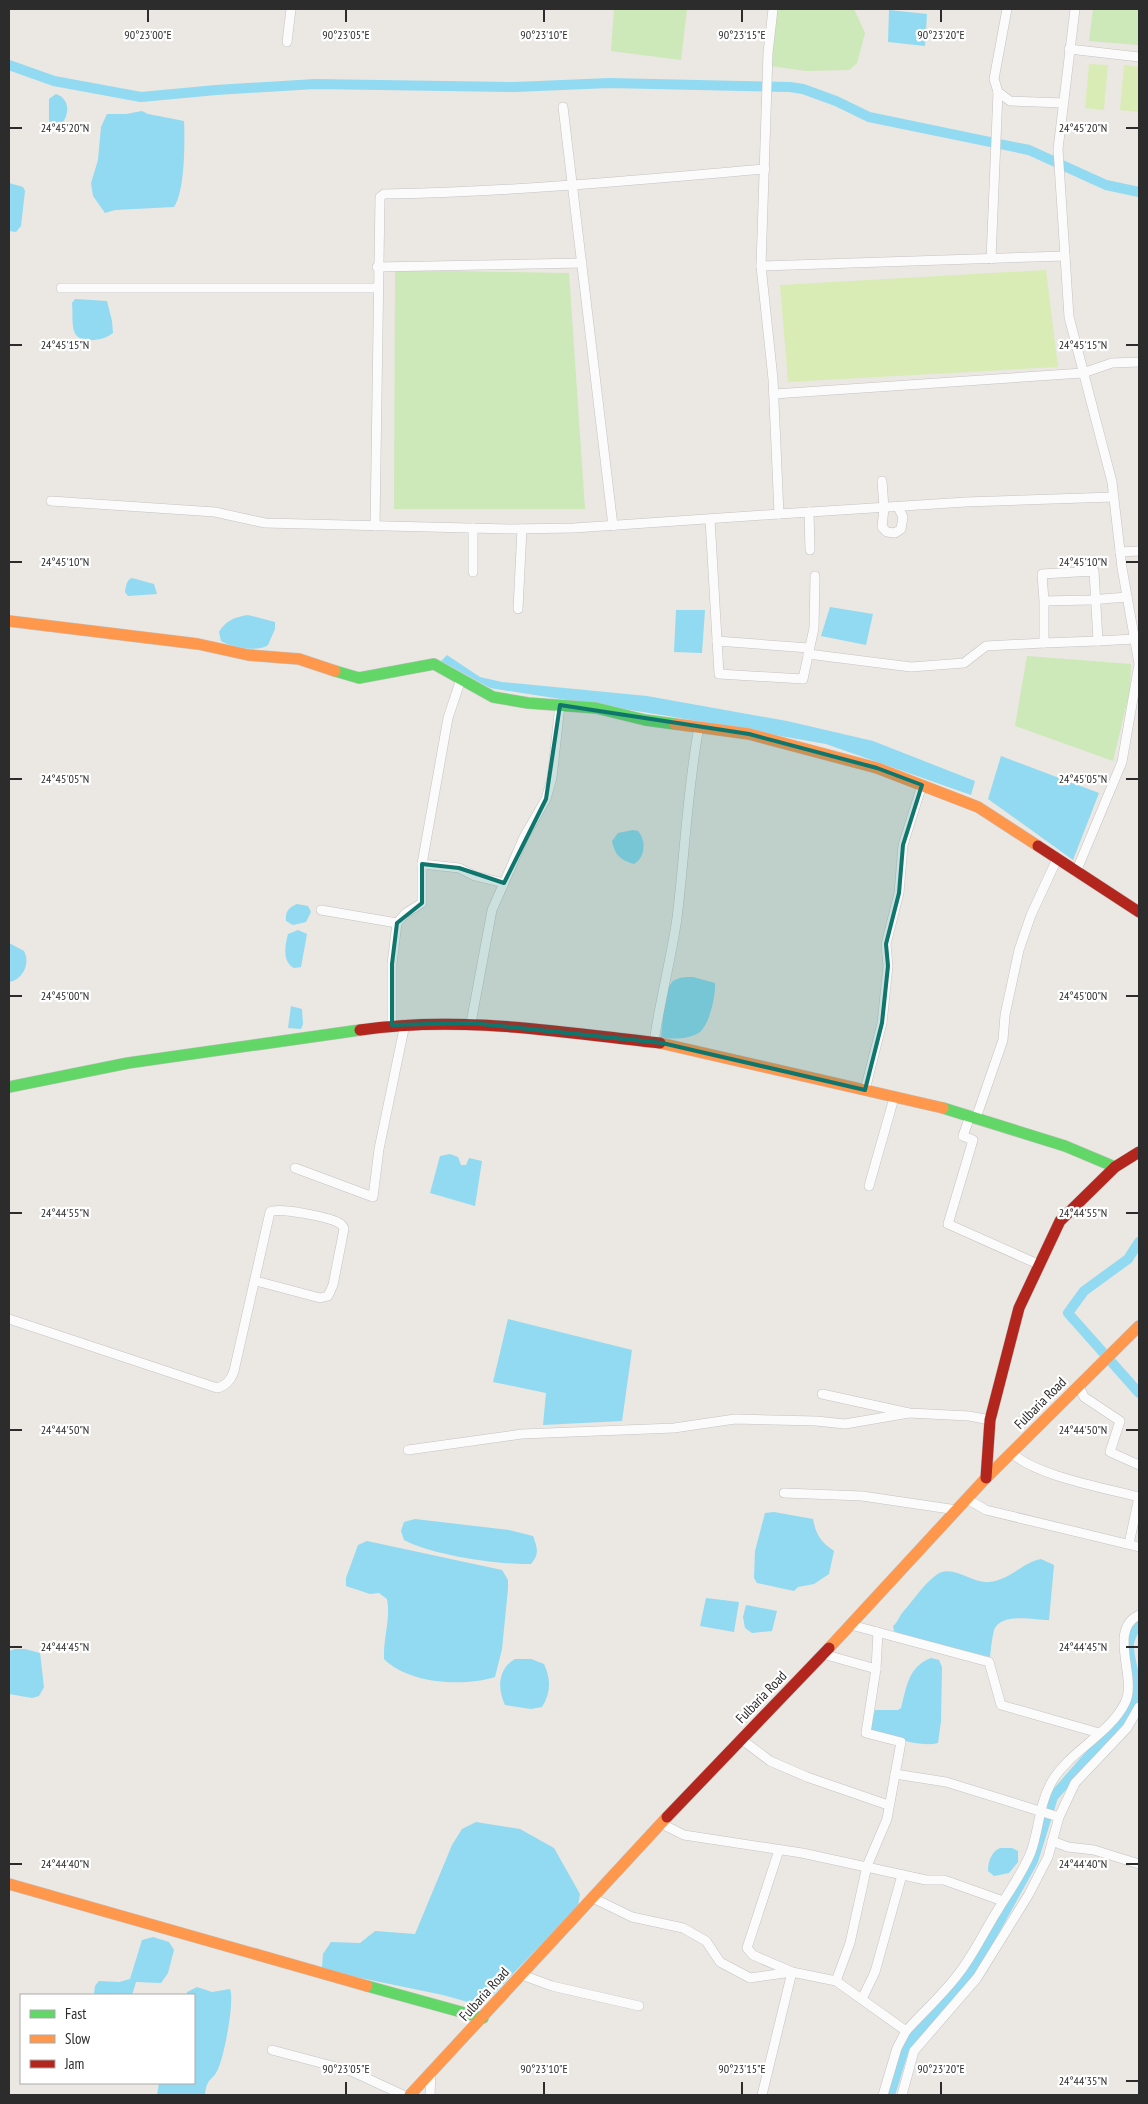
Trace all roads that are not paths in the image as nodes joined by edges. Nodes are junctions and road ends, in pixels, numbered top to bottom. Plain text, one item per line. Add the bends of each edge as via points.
1 (291, 9) edge
2 (773, 9) edge
3 (1007, 9) edge
4 (1075, 9) edge
5 (287, 42) dead end
6 (1069, 49) junction
7 (1139, 57) edge
8 (998, 92) junction
9 (1063, 103) junction
10 (564, 107) dead end
11 (765, 169) junction
12 (573, 185) junction
13 (1065, 256) junction
14 (991, 258) junction
15 (582, 263) junction
16 (378, 266) junction
17 (761, 266) junction
18 (61, 288) dead end
19 (377, 288) junction
20 (1139, 362) edge
21 (1083, 373) junction
22 (774, 394) junction
23 (882, 481) dead end
24 (1113, 497) junction
25 (50, 501) dead end
26 (898, 507) junction
27 (884, 508) junction
28 (809, 512) junction
29 (779, 514) junction
30 (710, 519) junction
31 (375, 526) junction
32 (613, 526) junction
33 (473, 528) junction
34 (522, 529) junction
35 (810, 550) dead end
36 (1139, 551) edge
37 (1120, 552) junction
38 (473, 572) dead end
39 (815, 576) dead end
40 (1127, 597) junction
41 (1096, 600) junction
42 (1044, 601) junction
43 (518, 609) dead end
44 (9, 621) edge
45 (1135, 633) edge
46 (717, 641) junction
47 (1098, 641) junction
48 (1044, 643) junction
49 (809, 651) junction
50 (1138, 670) edge
51 (461, 679) junction
52 (560, 705) junction
53 (700, 727) junction
54 (922, 785) junction
55 (1057, 858) junction
56 (422, 864) junction
57 (1076, 872) junction
58 (504, 883) junction
59 (321, 910) dead end
60 (1139, 912) edge
61 (397, 923) junction
62 (471, 1023) junction
63 (405, 1024) junction
64 (392, 1025) junction
65 (654, 1042) junction
66 (9, 1087) edge
67 (865, 1090) junction
68 (894, 1098) junction
69 (973, 1117) junction
70 (1139, 1152) edge
71 (1115, 1167) junction
72 (295, 1168) dead end
73 (868, 1186) dead end
74 (1040, 1265) junction
75 (256, 1281) junction
76 (9, 1319) edge
77 (1139, 1326) edge
78 (1079, 1386) junction
79 (822, 1394) dead end
80 (909, 1413) junction
81 (990, 1420) junction
82 (408, 1450) dead end
83 (1012, 1453) junction
84 (1139, 1465) edge
85 (986, 1478) junction
86 (784, 1493) dead end
87 (967, 1500) junction
88 (957, 1510) junction
89 (1129, 1544) junction
90 (1139, 1548) edge
91 (1139, 1615) edge
92 (851, 1625) junction
93 (878, 1632) junction
94 (823, 1654) junction
95 (876, 1669) junction
96 (1139, 1707) edge
97 (1098, 1733) junction
98 (741, 1739) junction
99 (895, 1774) junction
100 (888, 1805) junction
101 (1041, 1811) junction
102 (1060, 1817) junction
103 (662, 1824) junction
104 (1052, 1842) junction
105 (779, 1850) junction
106 (1139, 1864) edge
107 (867, 1866) junction
108 (902, 1875) junction
109 (9, 1884) edge
110 (593, 1898) junction
111 (1003, 1901) junction
112 (792, 1972) junction
113 (522, 1975) junction
114 (836, 1981) junction
115 (862, 1999) junction
116 (639, 2006) dead end
117 (483, 2018) junction
118 (906, 2030) junction
119 (272, 2050) dead end
120 (431, 2073) junction
121 (403, 2095) edge
122 (410, 2095) edge
123 (430, 2095) edge
124 (762, 2095) edge
125 (883, 2095) edge
126 (902, 2095) edge

1 - 5 street
2 - 11 street via 768,53
3 - 8 street via 994,79
4 - 6 street
6 - 7 street
6 - 9 street
8 - 9 street via 1010,101
8 - 14 street
9 - 13 street via 1058,149
10 - 12 street
11 - 12 street
11 - 17 street
12 - 15 street
12 - 16 street via 384,194 378,202
13 - 14 street
13 - 21 street via 1069,316
14 - 17 street
15 - 16 street
15 - 32 street
16 - 19 street
17 - 22 street
18 - 19 street
19 - 31 street
20 - 21 street via 1112,363
21 - 22 street
21 - 24 street
22 - 29 street
23 - 27 street
24 - 26 street
24 - 37 street
25 - 31 street via 215,512 265,523
26 - 27 street
26 - 27 street via 903,517 902,525 892,533 882,527
27 - 28 street
28 - 29 street
28 - 35 street
29 - 30 street
30 - 32 street
30 - 46 street
31 - 33 street
32 - 34 street
33 - 34 street
33 - 38 street
34 - 43 street
36 - 37 street
37 - 40 street
39 - 49 street via 814,628
40 - 41 street
40 - 45 street
41 - 42 street
41 - 42 street via 1094,571 1042,574
41 - 47 street
42 - 48 street
44 - 51 street via 299,660 359,678 434,664
45 - 47 street
45 - 50 street
46 - 49 street
46 - 49 street via 719,674 803,679
47 - 48 street
48 - 49 street via 986,646 964,663 911,666
50 - 57 street via 1122,762
51 - 52 street via 493,697
51 - 56 street via 448,718
52 - 53 street via 596,708 645,720
52 - 58 street via 552,778 546,799 524,837
53 - 54 street via 749,734 876,768
53 - 65 street via 693,760 676,920
54 - 55 street via 978,806
54 - 67 street via 903,845 899,893 886,944 888,966 882,1023
55 - 57 street
55 - 69 street via 1019,950 1003,1040
56 - 58 street via 459,868 475,876
56 - 61 street via 422,903
57 - 60 street
58 - 62 street via 492,910
59 - 61 street
61 - 64 street via 392,964
62 - 63 street
62 - 65 street
63 - 64 street
63 - 72 street via 379,1150 373,1197
64 - 66 street via 128,1063
65 - 67 street
67 - 68 street
68 - 69 street
68 - 73 street
69 - 71 street via 1065,1146
69 - 74 street via 964,1136 973,1140 948,1224
70 - 71 street
71 - 74 street via 1060,1221
74 - 81 street via 1019,1308
75 - 75 street via 320,1298 328,1296 344,1228 339,1222 280,1209 270,1212
75 - 76 street via 231,1380 217,1388
77 - 78 street, Fulbaria Road
78 - 83 street, Fulbaria Road
78 - 84 street via 1084,1397 1120,1421 1110,1452
79 - 80 street
80 - 81 street
80 - 82 street via 845,1424 735,1419 674,1428 522,1434
81 - 85 street
83 - 85 street, Fulbaria Road
83 - 89 street via 1020,1461 1058,1475 1139,1497
85 - 87 street, Fulbaria Road
86 - 88 street via 862,1496
87 - 88 street, Fulbaria Road
87 - 89 street via 986,1510
88 - 92 street, Fulbaria Road
89 - 90 street
91 - 97 street via 1130,1622 1125,1635 1129,1680 1126,1702
92 - 93 street
92 - 94 street, Fulbaria Road
93 - 95 street
93 - 97 street via 989,1662 1000,1705
94 - 95 street
94 - 98 street, Fulbaria Road
95 - 99 street via 866,1733 901,1742
96 - 102 street via 1127,1728 1075,1783
97 - 101 street via 1051,1783
98 - 100 street via 770,1761
98 - 103 street, Fulbaria Road
99 - 100 street
99 - 101 street via 946,1782
100 - 107 street via 887,1819
101 - 102 street
101 - 111 street via 1031,1852
102 - 104 street
103 - 105 street via 684,1835
103 - 110 street, Fulbaria Road
104 - 106 street via 1094,1850
104 - 126 street via 1029,1894 977,1978 914,2051
105 - 107 street
105 - 112 street via 747,1948 753,1955
107 - 108 street
107 - 114 street via 850,1943
108 - 111 street via 944,1880
108 - 115 street via 875,1972
109 - 117 street
110 - 112 street via 632,1917 683,1928 706,1942 720,1962 750,1978
110 - 113 street, Fulbaria Road
111 - 118 street via 962,1970
112 - 114 street
112 - 124 street
113 - 116 street via 552,1986
113 - 117 street, Fulbaria Road
114 - 115 street
115 - 118 street
117 - 120 street, Fulbaria Road
118 - 125 street
119 - 121 street via 352,2071
120 - 122 street, Fulbaria Road
120 - 123 street

